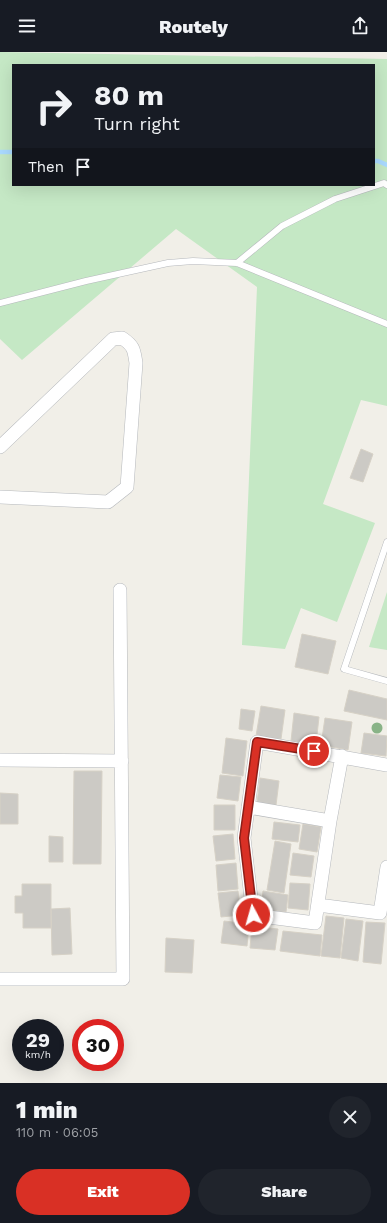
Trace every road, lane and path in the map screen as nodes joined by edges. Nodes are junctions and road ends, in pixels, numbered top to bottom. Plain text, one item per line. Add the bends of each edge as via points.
1 (387, 184) edge
2 (375, 186) edge
3 (375, 186) edge
4 (237, 263) junction
5 (0, 303) edge
6 (387, 324) edge
7 (0, 447) edge
8 (0, 497) edge
9 (387, 542) edge
10 (120, 590) dead end
11 (387, 681) edge
12 (342, 756) junction
13 (0, 760) edge
14 (122, 761) junction
15 (387, 765) edge
16 (248, 807) junction
17 (330, 821) junction
18 (387, 867) edge
19 (318, 905) junction
20 (0, 979) edge

1 - 2 lane
3 - 4 lane via 334,199 282,226
4 - 5 lane via 168,263 86,280
4 - 6 lane
7 - 8 street via 113,339 122,338 129,343 134,350 136,363 127,487 108,502
9 - 11 lane via 344,669
10 - 14 street
12 - 15 street
12 - 16 street via 257,742
12 - 17 street
13 - 14 street
14 - 20 street via 124,979
16 - 17 street
16 - 19 street via 244,838 253,915 315,923
17 - 19 street
18 - 19 street via 380,913

